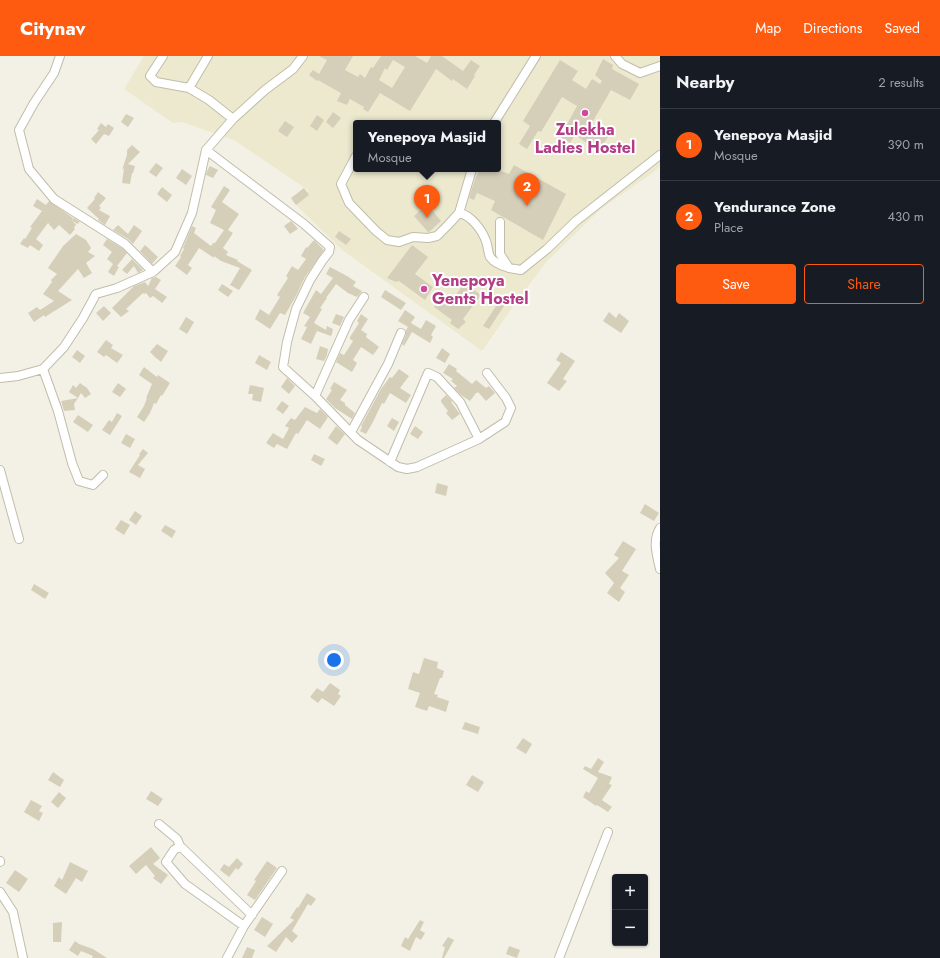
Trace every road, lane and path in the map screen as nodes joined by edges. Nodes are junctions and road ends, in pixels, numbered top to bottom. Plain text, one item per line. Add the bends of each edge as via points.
1 (60, 56) edge
2 (163, 56) edge
3 (208, 56) edge
4 (303, 56) edge
5 (536, 56) edge
6 (615, 56) edge
7 (660, 66) edge
8 (189, 88) junction
9 (233, 119) junction
10 (496, 120) edge
11 (206, 150) junction
12 (660, 155) edge
13 (353, 162) edge
14 (471, 172) edge
15 (459, 212) junction
16 (500, 222) dead end
17 (509, 268) junction
18 (153, 272) junction
19 (364, 297) dead end
20 (401, 333) dead end
21 (43, 369) junction
22 (487, 373) dead end
23 (0, 378) edge
24 (315, 396) junction
25 (350, 432) junction
26 (479, 439) junction
27 (390, 462) junction
28 (0, 470) edge
29 (103, 475) dead end
30 (660, 528) edge
31 (19, 539) dead end
32 (660, 568) edge
33 (159, 824) dead end
34 (608, 832) dead end
35 (180, 846) junction
36 (282, 871) dead end
37 (0, 892) edge
38 (252, 915) junction
39 (244, 926) junction
40 (23, 958) edge
41 (227, 958) edge
42 (558, 958) edge

1 - 18 street via 54,73 19,130 29,169 54,199 125,244
2 - 8 street via 150,76 156,82
3 - 8 street
4 - 9 street via 293,69
5 - 10 street
6 - 7 street via 622,64 640,73
8 - 9 street
9 - 11 street
11 - 18 street via 192,213 175,252
11 - 24 street via 304,224 330,247 296,309 283,367
12 - 17 street via 576,221 521,270
13 - 15 street via 341,184 349,203 388,240 400,242 413,237 437,236
14 - 15 street
15 - 17 street via 481,230 490,257 498,264
16 - 17 street via 500,254
18 - 21 street via 96,294 64,347
19 - 24 street via 349,320
20 - 25 street via 388,364
21 - 23 street
21 - 29 street via 79,481 93,485
22 - 26 street via 511,408 506,422
24 - 25 street
25 - 27 street
26 - 27 street via 417,468 398,467
26 - 27 street via 460,402 437,377 428,373
28 - 31 street
30 - 32 street via 655,545
33 - 35 street
34 - 42 street
35 - 38 street
35 - 39 street via 166,862 185,884
36 - 38 street
37 - 40 street via 14,912
38 - 39 street
39 - 41 street

